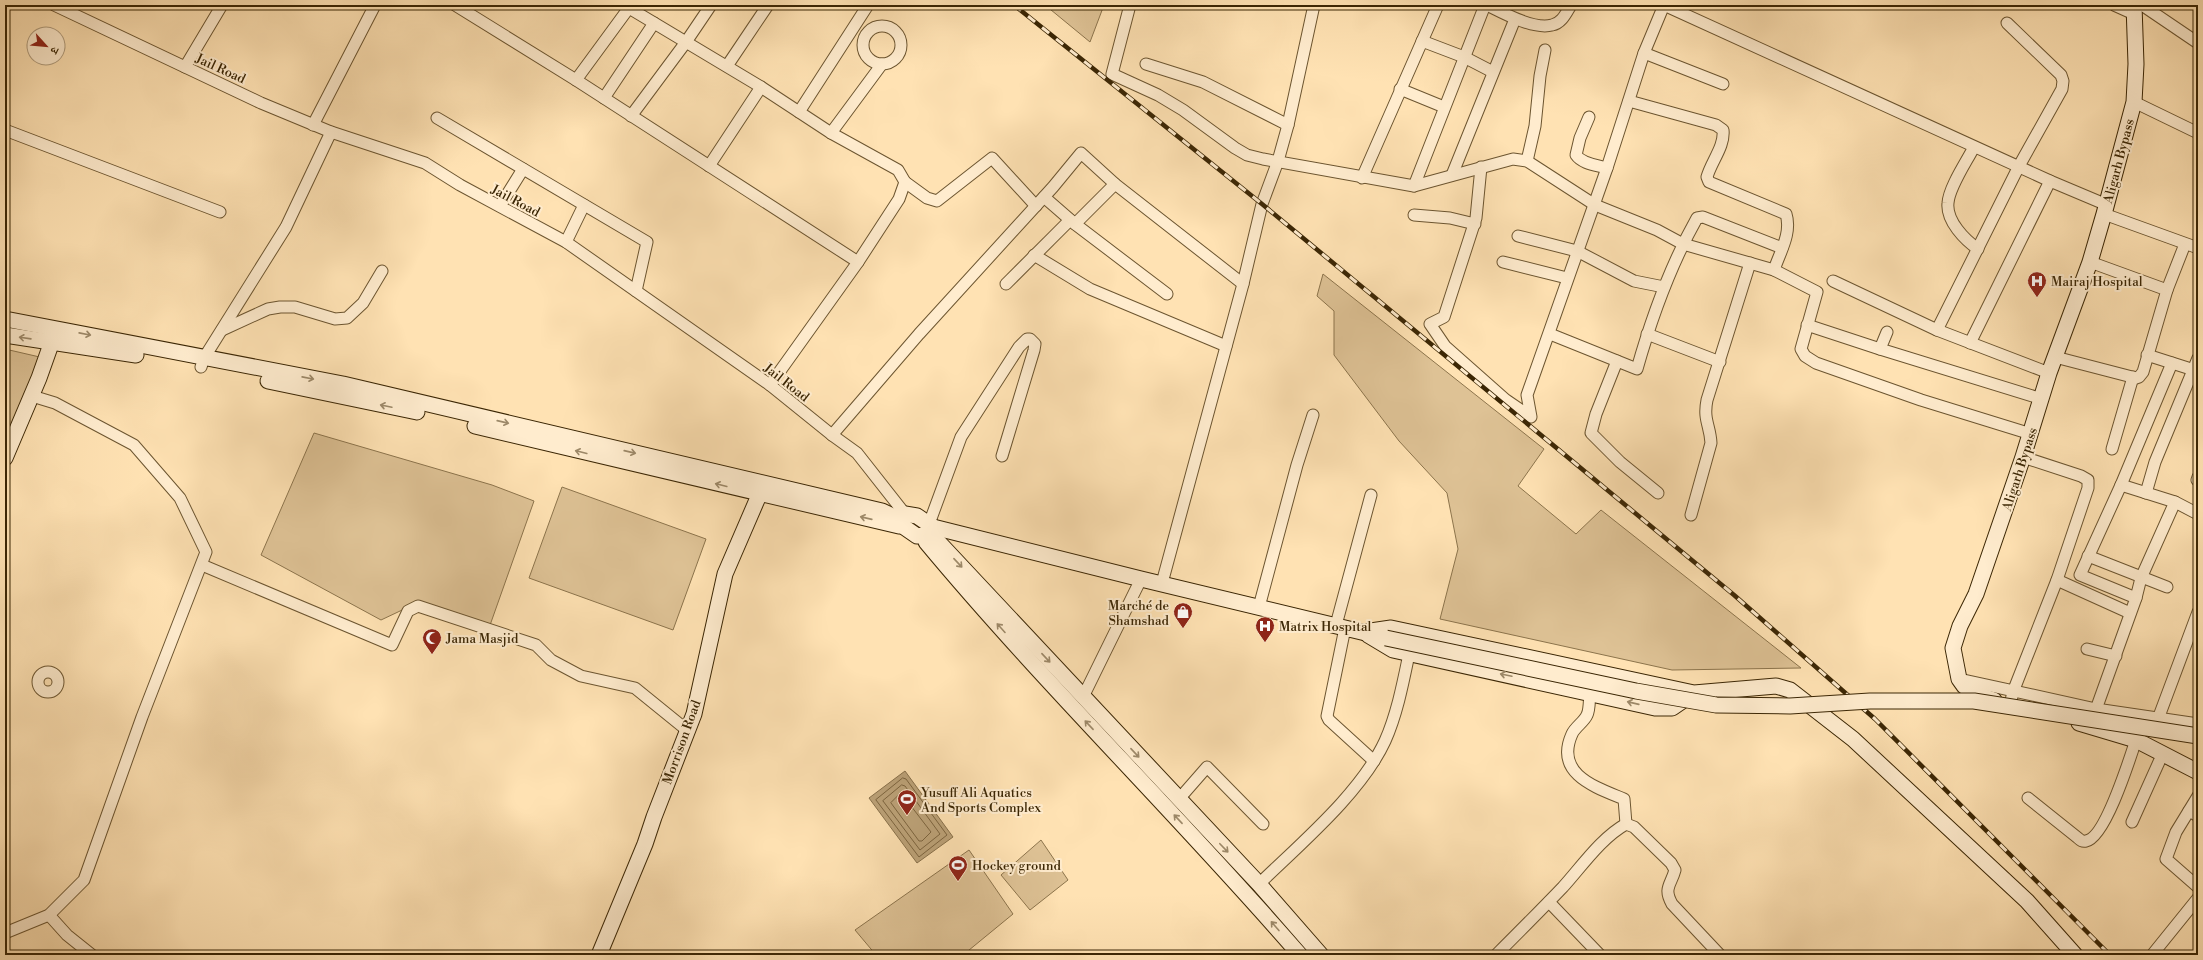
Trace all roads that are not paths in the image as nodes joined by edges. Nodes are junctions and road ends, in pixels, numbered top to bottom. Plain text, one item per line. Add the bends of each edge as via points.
1 (54, 5) edge
2 (222, 5) edge
3 (376, 5) edge
4 (455, 5) edge
5 (711, 5) edge
6 (768, 5) edge
7 (868, 5) edge
8 (1130, 5) edge
9 (1314, 5) edge
10 (1438, 5) edge
11 (1486, 5) edge
12 (1571, 5) edge
13 (1664, 5) edge
14 (2114, 5) edge
15 (628, 6) edge
16 (1500, 8) edge
17 (2137, 8) edge
18 (1515, 19) junction
19 (654, 23) junction
20 (2007, 23) dead end
21 (1422, 41) junction
22 (686, 42) junction
23 (2198, 43) edge
24 (1545, 50) dead end
25 (1644, 53) junction
26 (1464, 57) junction
27 (882, 64) dead end
28 (1146, 64) dead end
29 (727, 66) junction
30 (185, 67) junction
31 (1493, 72) junction
32 (576, 80) junction
33 (1723, 84) dead end
34 (761, 87) junction
35 (1400, 89) junction
36 (604, 98) junction
37 (1629, 100) junction
38 (2134, 102) junction
39 (1444, 107) junction
40 (799, 112) junction
41 (631, 116) junction
42 (1589, 117) dead end
43 (437, 118) dead end
44 (313, 125) junction
45 (1288, 125) junction
46 (5, 130) edge
47 (331, 132) junction
48 (831, 133) junction
49 (2198, 133) edge
50 (1974, 146) junction
51 (1278, 161) junction
52 (1527, 161) junction
53 (709, 166) junction
54 (2019, 166) junction
55 (1481, 167) junction
56 (1608, 168) junction
57 (523, 169) junction
58 (1452, 175) junction
59 (1362, 178) junction
60 (2050, 181) junction
61 (905, 182) junction
62 (1115, 184) junction
63 (1414, 186) junction
64 (1044, 197) junction
65 (584, 205) junction
66 (1594, 205) junction
67 (500, 206) junction
68 (1036, 206) junction
69 (2105, 209) junction
70 (220, 212) dead end
71 (1414, 216) dead end
72 (1072, 222) junction
73 (1475, 224) junction
74 (1518, 236) dead end
75 (566, 242) junction
76 (1683, 244) junction
77 (2185, 244) junction
78 (1782, 248) junction
79 (2198, 248) edge
80 (1978, 249) junction
81 (1577, 251) junction
82 (1034, 255) junction
83 (858, 262) junction
84 (1503, 262) dead end
85 (2090, 262) junction
86 (1750, 263) junction
87 (1774, 270) junction
88 (382, 271) dead end
89 (1567, 278) junction
90 (1833, 281) dead end
91 (1006, 284) dead end
92 (1243, 284) junction
93 (1664, 287) junction
94 (2167, 290) junction
95 (636, 291) junction
96 (1168, 294) dead end
97 (5, 319) edge
98 (1807, 325) junction
99 (1937, 330) junction
100 (221, 331) junction
101 (1887, 332) dead end
102 (1550, 334) junction
103 (1647, 334) junction
104 (5, 335) edge
105 (54, 335) junction
106 (1970, 343) junction
107 (1226, 346) junction
108 (1880, 349) junction
109 (2148, 355) junction
110 (2055, 357) junction
111 (2198, 358) edge
112 (1618, 361) junction
113 (1720, 362) junction
114 (202, 363) junction
115 (2172, 363) junction
116 (2194, 370) junction
117 (2049, 373) junction
118 (2133, 377) junction
119 (770, 385) junction
120 (32, 396) junction
121 (2042, 398) junction
122 (1313, 415) dead end
123 (2031, 434) junction
124 (832, 435) junction
125 (2112, 449) dead end
126 (1002, 456) dead end
127 (2024, 457) junction
128 (5, 458) edge
129 (2121, 485) junction
130 (761, 489) junction
131 (1658, 493) dead end
132 (2146, 493) junction
133 (1371, 495) dead end
134 (2175, 502) junction
135 (2198, 514) edge
136 (1691, 515) dead end
137 (903, 520) junction
138 (929, 530) junction
139 (2088, 556) junction
140 (202, 565) junction
141 (2141, 578) junction
142 (1141, 579) junction
143 (2057, 580) junction
144 (1162, 583) junction
145 (2167, 587) dead end
146 (2136, 598) junction
147 (1259, 607) junction
148 (2198, 612) edge
149 (2130, 613) junction
150 (1340, 626) junction
151 (1364, 632) junction
152 (2087, 649) dead end
153 (1409, 654) junction
154 (2116, 656) junction
155 (1590, 693) junction
156 (1694, 693) junction
157 (1083, 697) junction
158 (2012, 698) junction
159 (2096, 709) junction
160 (2158, 719) junction
161 (2198, 724) edge
162 (2090, 726) junction
163 (688, 731) junction
164 (2198, 736) edge
165 (2136, 740) junction
166 (2163, 753) junction
167 (1374, 761) junction
168 (2198, 772) edge
169 (2198, 796) edge
170 (2028, 798) dead end
171 (1178, 799) junction
172 (2194, 813) edge
173 (2132, 822) dead end
174 (1262, 824) dead end
175 (1626, 824) junction
176 (1259, 884) junction
177 (2198, 887) edge
178 (2198, 898) edge
179 (1549, 902) junction
180 (49, 914) junction
181 (5, 933) edge
182 (92, 955) edge
183 (599, 955) edge
184 (1300, 955) edge
185 (1322, 955) edge
186 (1496, 955) edge
187 (1600, 955) edge
188 (1720, 955) edge
189 (2075, 955) edge
190 (2152, 955) edge

1 - 30 street, Jail Road
2 - 30 street
3 - 44 street
4 - 32 street
5 - 22 street
6 - 29 street
7 - 40 street
8 - 51 street via 1112,74 1158,95 1247,155
9 - 45 street
10 - 21 street
11 - 16 street
11 - 26 street
12 - 18 street via 1563,18 1553,25 1539,26
13 - 25 street
13 - 50 street
14 - 17 street
15 - 19 street
15 - 32 street
16 - 18 street
17 - 23 street
17 - 38 main road, Aligarh Bypass
18 - 31 street
19 - 22 street
19 - 36 street
20 - 54 street via 2064,81
21 - 26 street
21 - 35 street
22 - 29 street
22 - 41 street
24 - 52 street via 1535,126
25 - 33 street
25 - 37 street
26 - 31 street
26 - 39 street
27 - 48 street
28 - 45 street via 1203,82
29 - 34 street
30 - 44 street, Jail Road
31 - 58 street
32 - 36 street
34 - 40 street
34 - 53 street
35 - 39 street
35 - 59 street
36 - 41 street
37 - 56 street
37 - 78 street via 1716,125 1723,130 1718,152 1707,177 1709,182 1786,214 1788,232
38 - 49 street
38 - 69 main road, Aligarh Bypass
39 - 63 street
40 - 48 street
41 - 53 street
42 - 56 street via 1576,155 1585,162
43 - 57 street
44 - 47 street, Jail Road
45 - 51 street
46 - 70 street
47 - 67 street, Jail Road via 425,163
47 - 100 street via 286,227
48 - 61 street via 898,170
50 - 54 street
50 - 80 street via 1947,204 1957,230
51 - 59 street
51 - 92 street via 1262,204
52 - 55 street via 1513,159
52 - 66 street
53 - 83 street
54 - 60 street
54 - 80 street
55 - 58 street
55 - 73 street
56 - 66 street
57 - 65 street
57 - 67 street
58 - 63 street
59 - 63 street
60 - 69 street
60 - 106 street
61 - 68 street via 927,198 937,201 992,158
61 - 83 street via 900,199
62 - 64 street via 1081,153
62 - 72 street
62 - 92 street
64 - 68 street
64 - 72 street
65 - 75 street
65 - 95 street via 647,242
66 - 76 street via 1657,230
66 - 81 street
67 - 75 street, Jail Road
68 - 124 street via 919,334
69 - 77 street
69 - 85 main road, Aligarh Bypass
71 - 73 street via 1450,218
72 - 82 street
72 - 96 street
73 - 102 street via 1444,317 1430,324 1444,346 1506,400 1531,417 1527,395
74 - 81 street
75 - 95 street, Jail Road
76 - 78 street via 1697,218 1703,217
76 - 86 street
76 - 93 street
77 - 79 street
77 - 94 street
78 - 87 street
80 - 99 street
81 - 89 street
81 - 93 street via 1634,281
82 - 91 street
82 - 107 street via 1090,289
83 - 119 street
84 - 89 street
85 - 94 street
85 - 110 main road, Aligarh Bypass
86 - 87 street
86 - 113 street
87 - 98 street via 1817,292
88 - 100 street via 363,303 347,318 335,319 295,307 280,307 268,309
89 - 102 street
90 - 99 street
92 - 107 street
93 - 103 street
94 - 109 street
95 - 119 street, Jail Road
97 - 105 main road
98 - 108 street
98 - 123 street via 1801,349 1805,356 1816,363 1921,400
99 - 106 street
100 - 114 street
101 - 108 street
102 - 112 street
103 - 112 street via 1637,369
103 - 113 street
105 -> 104 main road
105 - 114 main road via 120,352
105 - 120 main road
106 - 117 street
107 - 144 street
108 - 121 street
109 - 115 street
109 - 118 street via 2141,375
110 - 117 main road, Aligarh Bypass
110 - 118 street
111 - 116 street
112 - 131 street via 1591,433 1620,462
113 - 136 street via 1704,412 1711,443
114 - 130 main road
115 - 116 street
115 - 129 street
116 - 132 street via 2155,462
117 - 121 main road, Aligarh Bypass
118 - 125 street
119 - 124 street, Jail Road
120 - 128 main road
120 - 140 street via 55,403 134,445 180,498 206,552
121 - 123 main road, Aligarh Bypass
122 - 147 street via 1296,465
123 - 127 main road, Aligarh Bypass
124 - 137 street, Jail Road via 857,453
126 - 138 street via 1034,350 1035,344 1030,339 1019,347 961,437
127 - 143 street via 2088,480 2088,488
127 - 158 main road, Aligarh Bypass via 1976,594 1960,626 1953,648 1959,679 1964,686 1976,694
129 - 132 street
129 - 139 street
130 - 137 main road via 882,511
130 - 163 main road, Morrison Road via 725,574
132 - 134 street
133 - 150 street
134 - 135 street
134 - 141 street
137 - 138 main road via 917,516
138 - 142 main road
138 -> 157 main road
184 -> 138 main road via 1226,870 1061,695
139 - 141 street
139 - 146 street via 2080,575
140 - 163 street via 392,645 408,611 418,606 536,645 551,660 581,676 635,688
140 - 180 street via 142,717 84,880
141 - 145 street
141 - 146 street
142 - 144 main road
142 - 157 street
143 - 149 street
143 - 158 street
144 - 147 main road
146 - 149 street
147 - 150 main road
148 - 160 street
149 - 154 street
150 - 151 main road
150 - 167 street via 1327,716
151 - 153 main road via 1393,650
151 - 156 main road via 1391,628
151 - 164 main road, bridge via 1642,693 1716,706 1790,706 1870,701 1974,701
152 - 154 street
155 -> 153 main road
153 - 167 street via 1403,688 1385,741
154 - 159 street
156 -> 155 main road via 1672,708 1656,708
155 - 175 street via 1588,714 1573,733 1566,751 1573,768 1587,783 1624,799
156 - 189 main road via 1776,686 1790,690 1853,739 2027,901
157 -> 171 main road
158 - 159 street
158 - 162 main road, Aligarh Bypass
159 - 160 street
159 - 162 street
160 - 161 street
162 - 165 main road, Aligarh Bypass
163 - 183 main road, Morrison Road
165 - 166 main road, Aligarh Bypass
165 - 170 street via 2106,819 2089,840 2078,838
166 - 168 main road, Aligarh Bypass
166 - 173 street
167 - 176 street via 1337,809
169 - 172 street
171 - 174 street via 1208,767
171 -> 176 main road
172 - 177 street via 2176,832 2166,859
175 - 179 street via 1601,845
175 - 188 street via 1634,827 1671,863 1675,870 1667,889 1667,896
176 - 185 main road
178 - 190 street
179 - 186 street
179 - 187 street
180 - 181 street
180 - 182 street via 66,935

